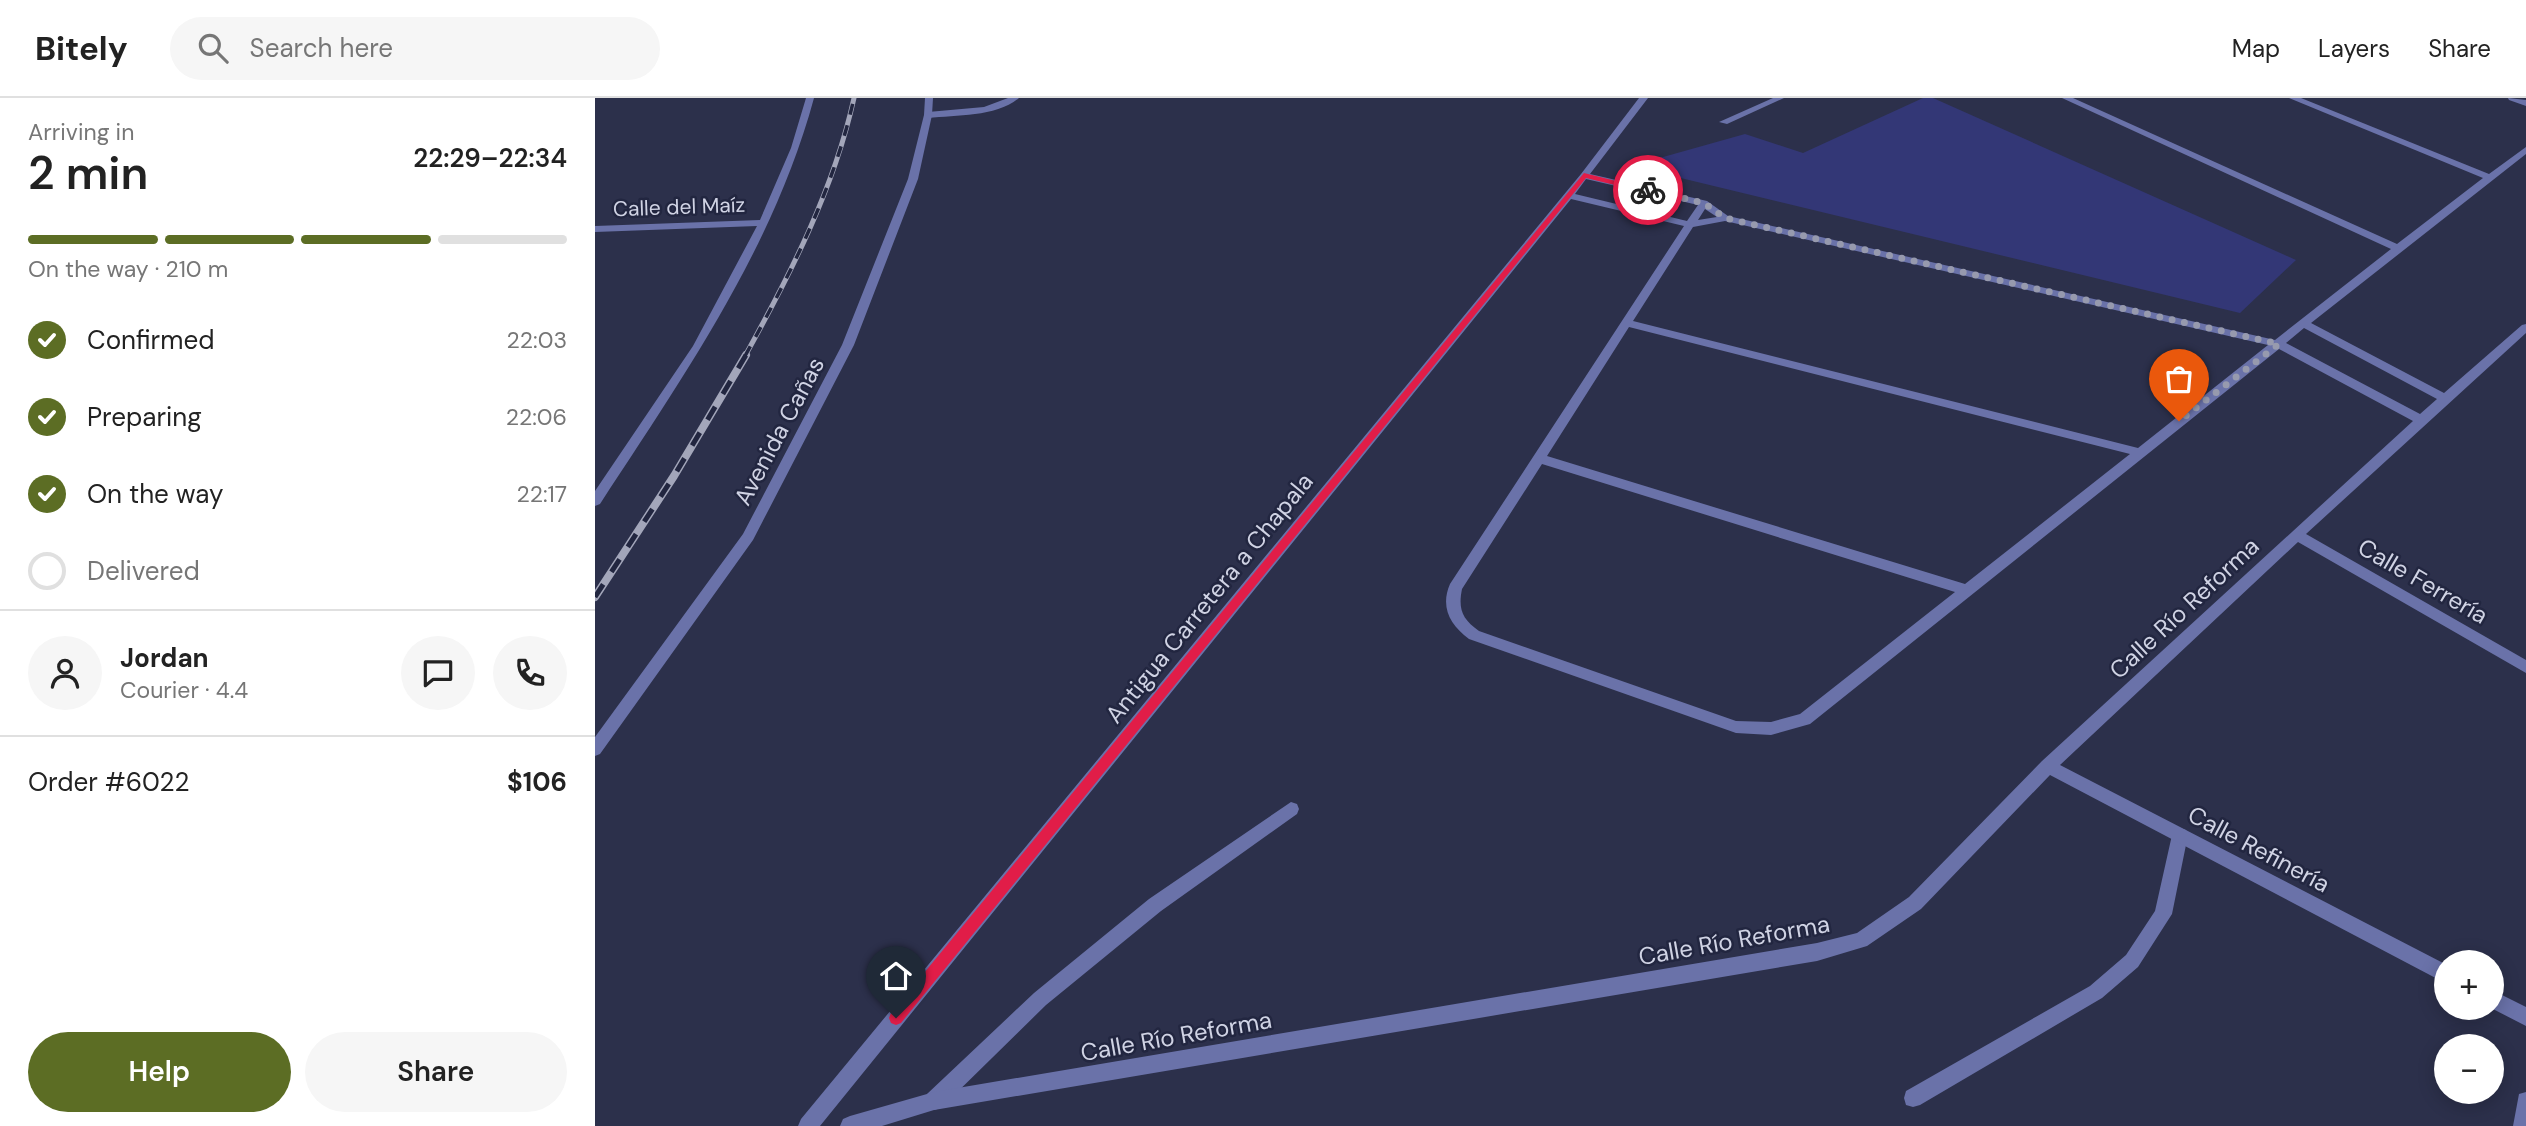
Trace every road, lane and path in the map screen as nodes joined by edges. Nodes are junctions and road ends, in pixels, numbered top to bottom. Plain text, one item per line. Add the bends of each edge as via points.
1 (810, 98) edge
2 (929, 98) edge
3 (1015, 98) edge
4 (1644, 98) edge
5 (1780, 98) edge
6 (2066, 98) edge
7 (2293, 98) edge
8 (2512, 98) edge
9 (2526, 103) edge
10 (928, 115) junction
11 (1724, 121) dead end
12 (2526, 150) edge
13 (1584, 176) junction
14 (2490, 178) junction
15 (1568, 195) junction
16 (1704, 203) junction
17 (1725, 218) junction
18 (764, 223) junction
19 (1690, 225) junction
20 (595, 229) edge
21 (2397, 248) junction
22 (1626, 323) junction
23 (2304, 324) junction
24 (2526, 327) edge
25 (2279, 344) junction
26 (2445, 398) junction
27 (2421, 420) junction
28 (2139, 452) junction
29 (1538, 458) junction
30 (595, 501) edge
31 (2298, 536) junction
32 (1966, 590) junction
33 (2526, 667) edge
34 (595, 749) edge
35 (2048, 766) junction
36 (1291, 809) dead end
37 (2180, 835) junction
38 (2434, 968) edge
39 (2504, 1005) edge
40 (2526, 1017) edge
41 (1913, 1098) dead end
42 (934, 1101) junction
43 (2526, 1101) edge
44 (808, 1126) edge
45 (850, 1126) edge
46 (2523, 1126) edge

1 - 18 street via 796,148
2 - 10 street, Avenida Cañas
3 - 10 street
4 - 13 street, Antigua Carretera a Chapala
5 - 11 street
6 - 21 street
7 - 14 street
8 - 9 street
10 - 34 street, Avenida Cañas via 913,179 848,345 748,537
12 - 14 street
13 - 15 street, Antigua Carretera a Chapala
13 - 16 street
14 - 21 street
15 - 19 street
15 - 44 street, Antigua Carretera a Chapala
16 - 17 street
16 - 19 street
17 - 19 street
17 - 25 street
18 - 20 street, Calle del Maíz
18 - 30 street via 698,346
19 - 22 street
21 - 23 street
22 - 28 street
22 - 29 street
23 - 25 street
23 - 26 street
24 - 26 street, Calle Río Reforma
25 - 27 street
25 - 28 street
26 - 27 street, Calle Río Reforma
27 - 31 street, Calle Río Reforma
28 - 32 street
29 - 32 street
29 - 32 street via 1455,588 1452,601 1458,624 1474,635 1736,727 1763,731 1805,719
31 - 33 street, Calle Ferrería
31 - 35 street, Calle Río Reforma
35 - 37 street, Calle Refinería
35 - 42 street, Calle Río Reforma via 1915,903 1861,940 1817,952
36 - 42 street via 1123,930 1040,999
37 - 38 street, Calle Refinería
37 - 41 street via 2163,914 2132,961 2096,992
39 - 40 street
42 - 45 street, Calle Río Reforma
43 - 46 street

